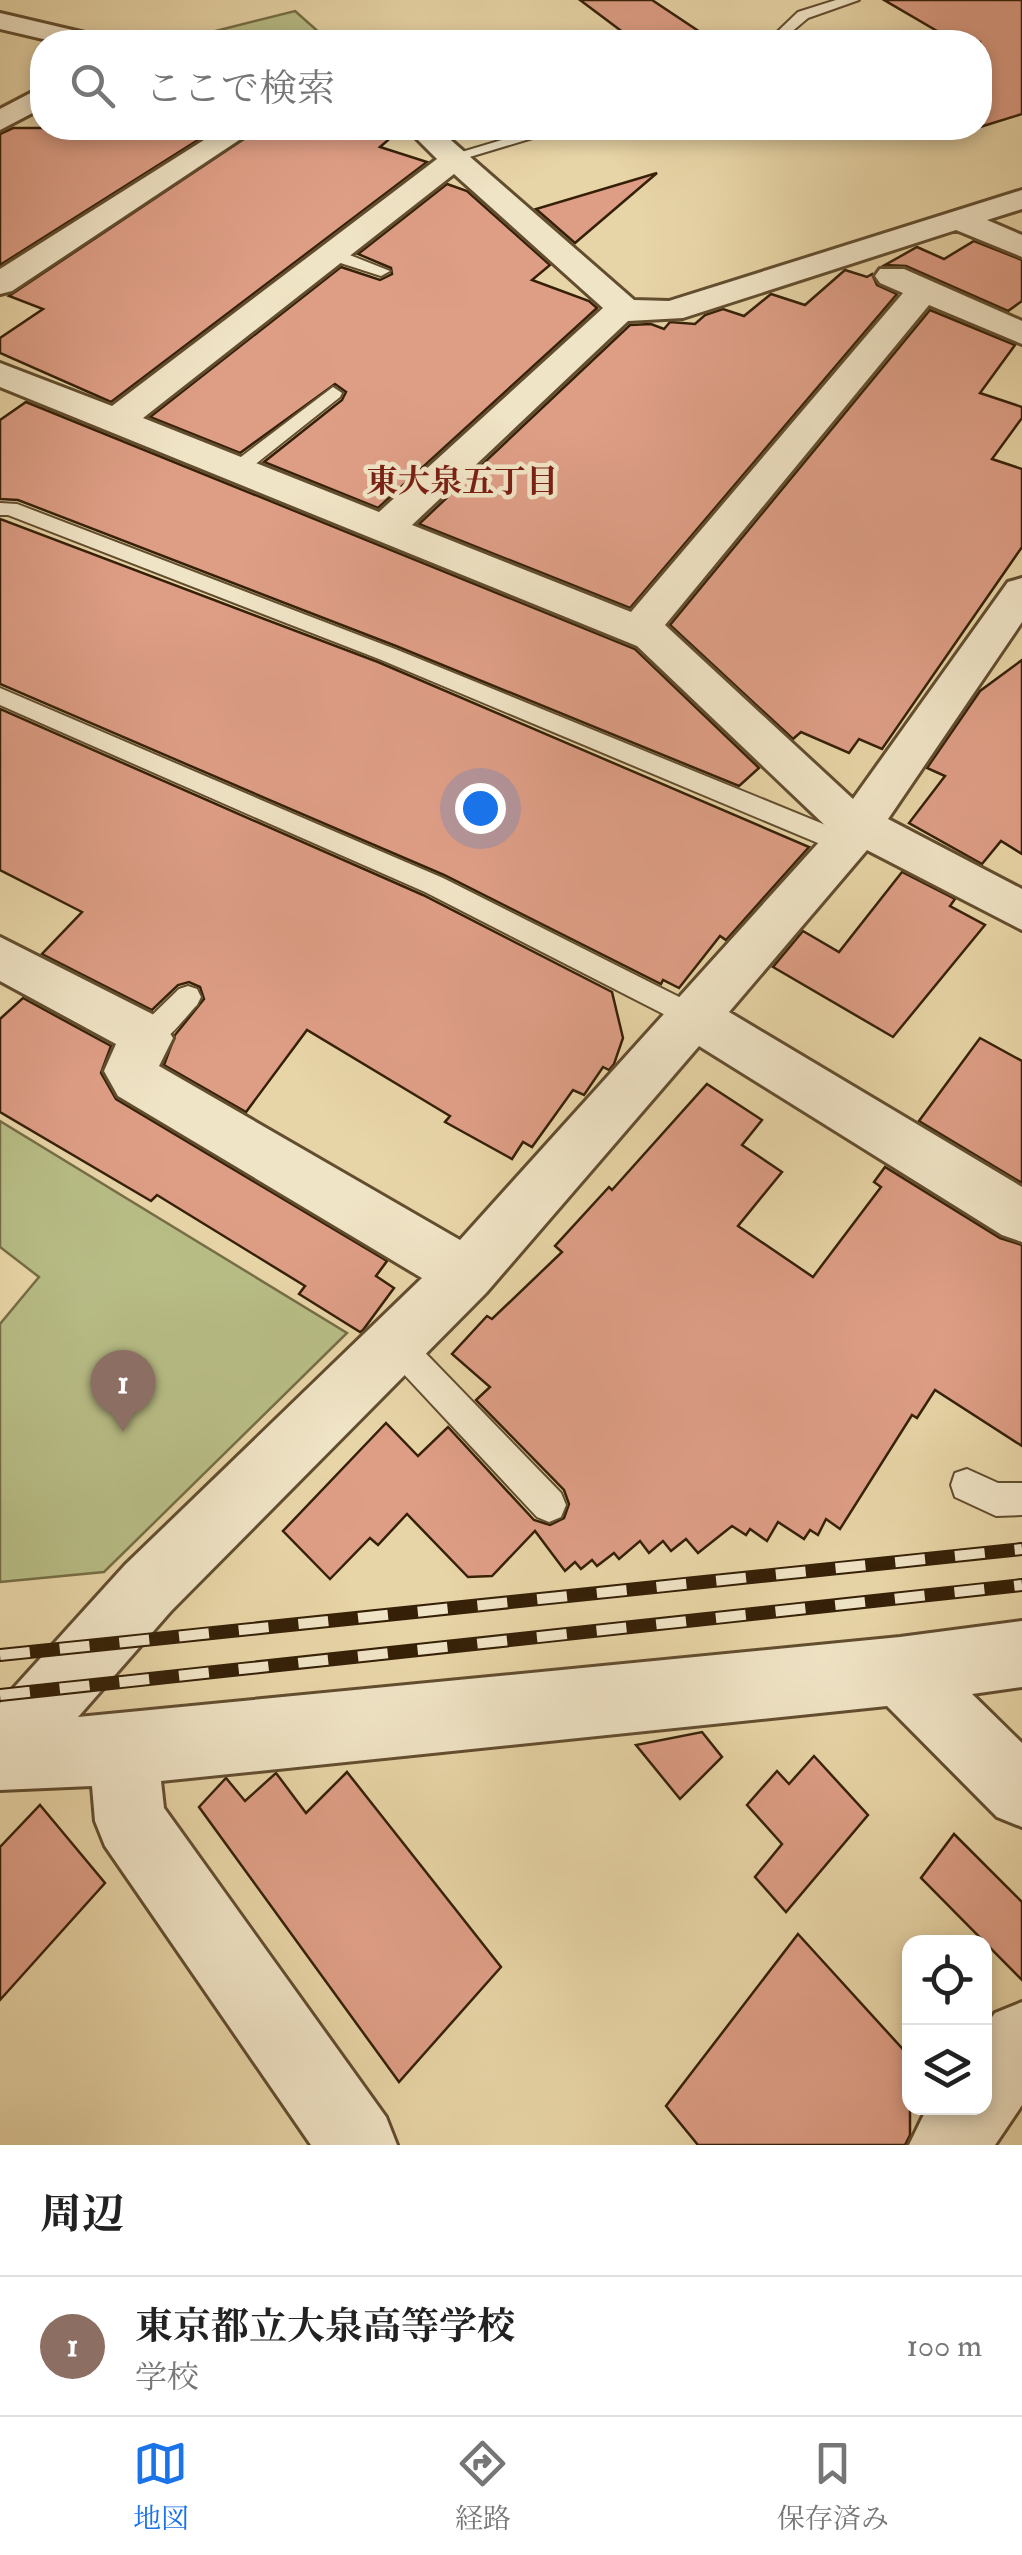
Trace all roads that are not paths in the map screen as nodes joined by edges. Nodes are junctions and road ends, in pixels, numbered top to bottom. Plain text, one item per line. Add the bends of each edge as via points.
1 (852, 0) edge
2 (0, 22) edge
3 (35, 30) edge
4 (784, 30) edge
5 (30, 103) edge
6 (0, 121) edge
7 (223, 140) edge
8 (434, 140) edge
9 (519, 140) edge
10 (456, 159) junction
11 (1022, 200) edge
12 (959, 220) junction
13 (1022, 247) edge
14 (331, 254) junction
15 (844, 256) junction
16 (380, 271) dead end
17 (0, 284) edge
18 (924, 289) junction
19 (625, 310) junction
20 (1022, 334) edge
21 (10, 389) edge
22 (333, 394) dead end
23 (116, 421) junction
24 (236, 470) junction
25 (0, 509) edge
26 (384, 529) junction
27 (1022, 590) edge
28 (638, 631) junction
29 (0, 696) edge
30 (854, 835) junction
31 (1022, 911) edge
32 (0, 958) edge
33 (188, 997) dead end
34 (694, 1017) junction
35 (147, 1038) junction
36 (1022, 1217) edge
37 (466, 1274) junction
38 (396, 1344) junction
39 (967, 1485) dead end
40 (1022, 1500) edge
41 (549, 1505) dead end
42 (1022, 1654) edge
43 (900, 1671) junction
44 (123, 1750) junction
45 (0, 1754) edge
46 (1022, 1792) edge
47 (1022, 2040) edge
48 (992, 2082) edge
49 (969, 2115) edge
50 (358, 2145) edge
51 (948, 2145) edge

1 - 4 lane via 802,15
2 - 3 street
5 - 6 street
7 - 17 street
8 - 10 street
9 - 10 lane
10 - 14 street
10 - 19 street
11 - 12 street
12 - 13 street
12 - 15 street
14 - 16 lane
14 - 23 street
15 - 18 street
15 - 19 street via 671,311
18 - 20 street
18 - 28 street
19 - 26 street via 604,321
21 - 23 street
22 - 24 lane
23 - 24 street
24 - 26 street
25 - 30 lane
26 - 28 street
27 - 30 street
28 - 30 street via 652,636
29 - 34 lane via 434,885
30 - 31 street
30 - 34 street
32 - 35 street
33 - 35 lane
34 - 36 street
34 - 37 street
35 - 37 street via 132,1063 137,1080
37 - 38 street
38 - 41 lane
38 - 45 street via 148,1588
39 - 40 lane via 996,1500
42 - 43 street
43 - 44 street
43 - 46 street
44 - 45 street
44 - 50 street via 130,1821
47 - 48 street
49 - 51 street

